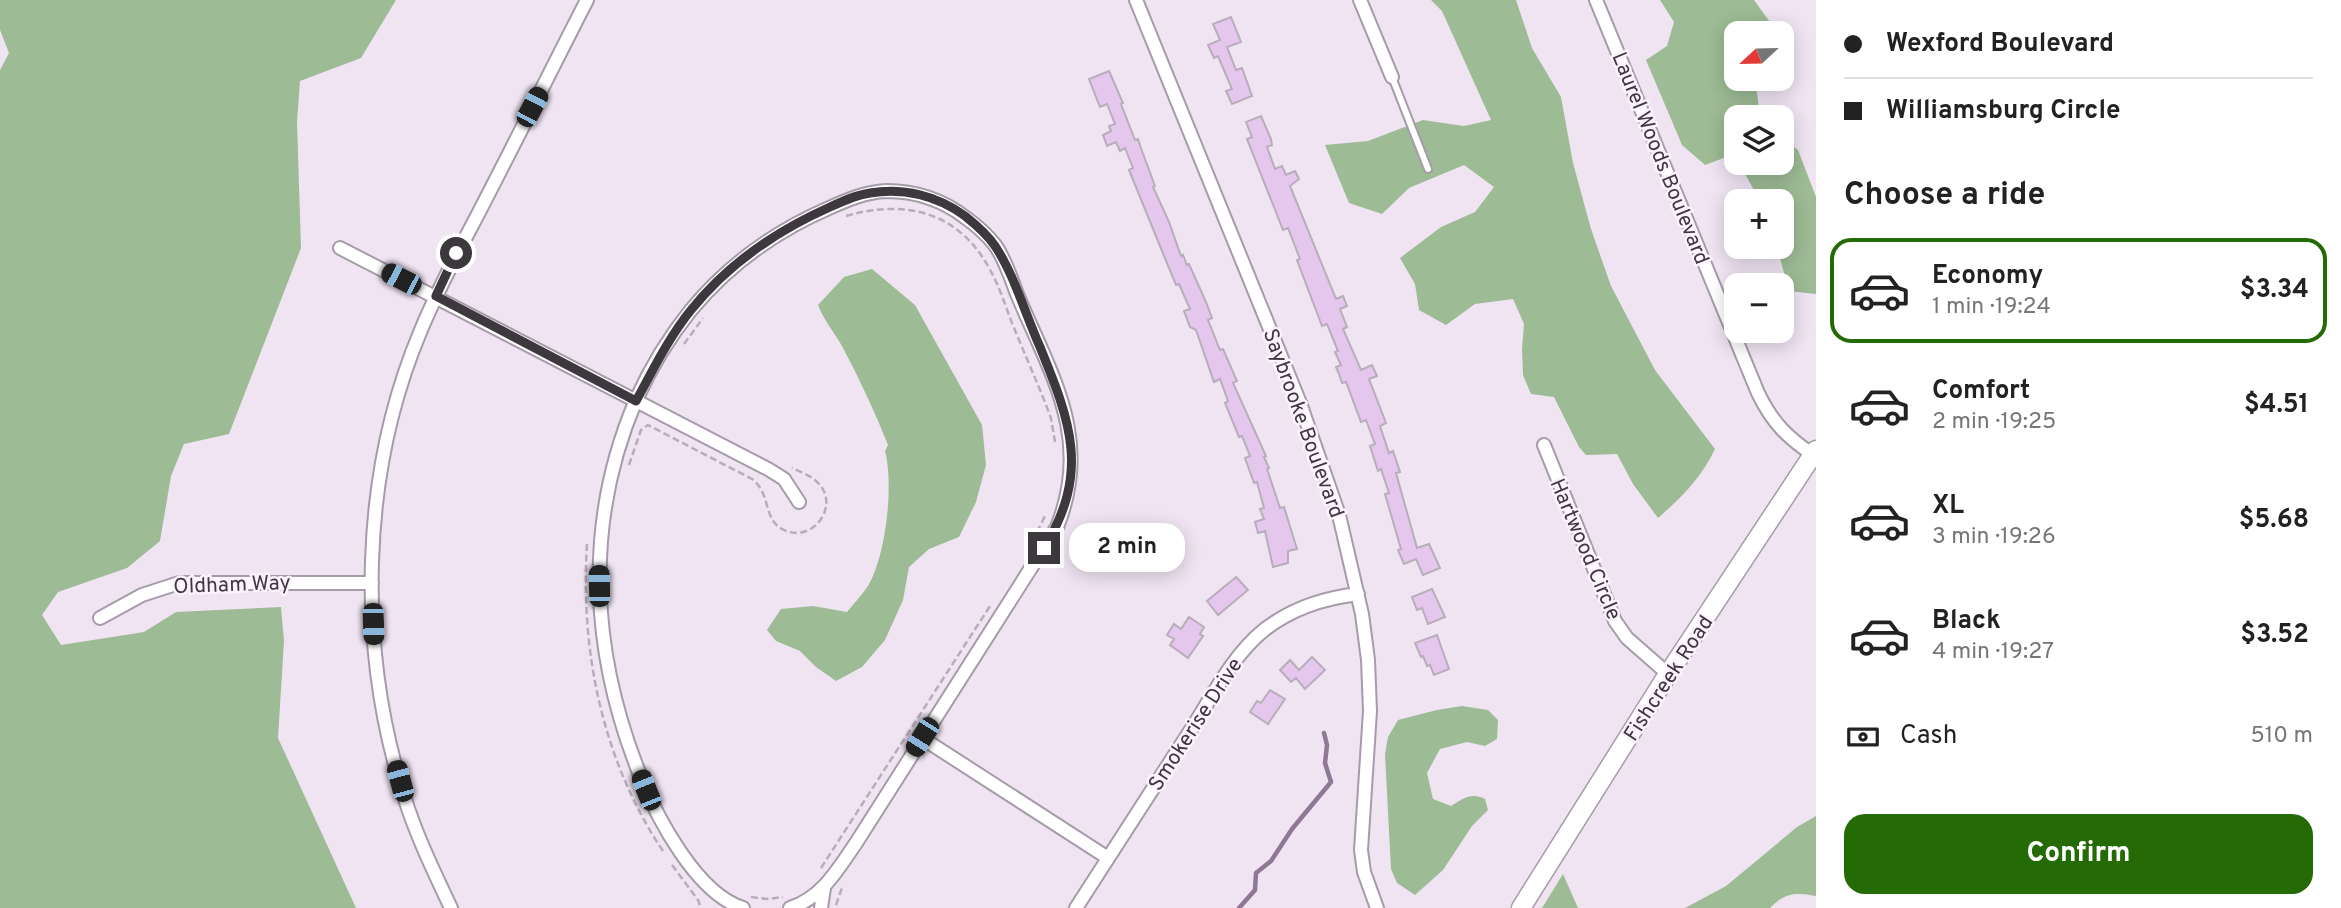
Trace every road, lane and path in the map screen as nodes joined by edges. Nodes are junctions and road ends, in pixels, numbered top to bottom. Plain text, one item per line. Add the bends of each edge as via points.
1 (587, 0) edge
2 (1136, 0) edge
3 (1360, 0) edge
4 (1597, 0) edge
5 (1392, 77) joint
6 (1428, 169) dead end
7 (843, 217) dead end
8 (340, 248) dead end
9 (436, 296) junction
10 (708, 311) dead end
11 (683, 345) dead end
12 (636, 401) junction
13 (1056, 444) dead end
14 (1544, 445) dead end
15 (1815, 454) edge
16 (783, 464) dead end
17 (627, 472) dead end
18 (799, 502) dead end
19 (1049, 504) dead end
20 (1034, 537) dead end
21 (372, 583) junction
22 (1358, 594) junction
23 (994, 599) dead end
24 (100, 618) dead end
25 (1668, 674) junction
26 (922, 737) junction
27 (1108, 858) junction
28 (819, 871) dead end
29 (846, 881) dead end
30 (707, 885) junction
31 (824, 888) junction
32 (791, 894) dead end
33 (745, 902) edge
34 (451, 908) edge
35 (715, 908) edge
36 (790, 908) edge
37 (821, 908) edge
38 (835, 908) edge
39 (1076, 908) edge
40 (1377, 908) edge
41 (1521, 908) edge

1 - 9 street
2 - 22 street, Saybrooke Boulevard via 1316,444
3 - 5 street
4 - 15 street, Laurel Woods Boulevard via 1758,393 1782,432
5 - 6 lane
7 - 13 path via 869,209 909,209 939,219 967,238 996,281 1051,418
8 - 9 street
9 - 12 street
9 - 21 street via 404,377 385,450
10 - 11 path
12 - 18 street via 768,469 784,479
12 - 26 street via 672,336 728,271 797,222 849,199 885,191 929,197 955,209 995,246 1066,415 1072,448 1070,485 1057,527
12 - 30 street via 602,527 599,565 604,652 621,726 646,790
14 - 25 street, Hartwood Circle via 1615,621 1627,638
15 - 25 main road, Fishcreek Road
16 - 17 path via 816,480 826,497 821,522 804,533 778,527 764,491 752,479 648,425 641,430
19 - 20 path
21 - 24 street, Oldham Way via 179,583 142,595
21 - 34 street via 377,673 396,767 414,823
22 - 27 street, Smokerise Drive via 1319,601 1292,612 1250,643
22 - 40 street, Saybrooke Boulevard via 1370,711 1361,850
23 - 28 path
25 - 41 main road, Fishcreek Road
26 - 27 street
26 - 31 street
27 - 39 street, Smokerise Drive
29 - 38 path
30 - 33 street via 727,901
30 - 35 street
31 - 36 street
31 - 37 street
32 - 33 path

